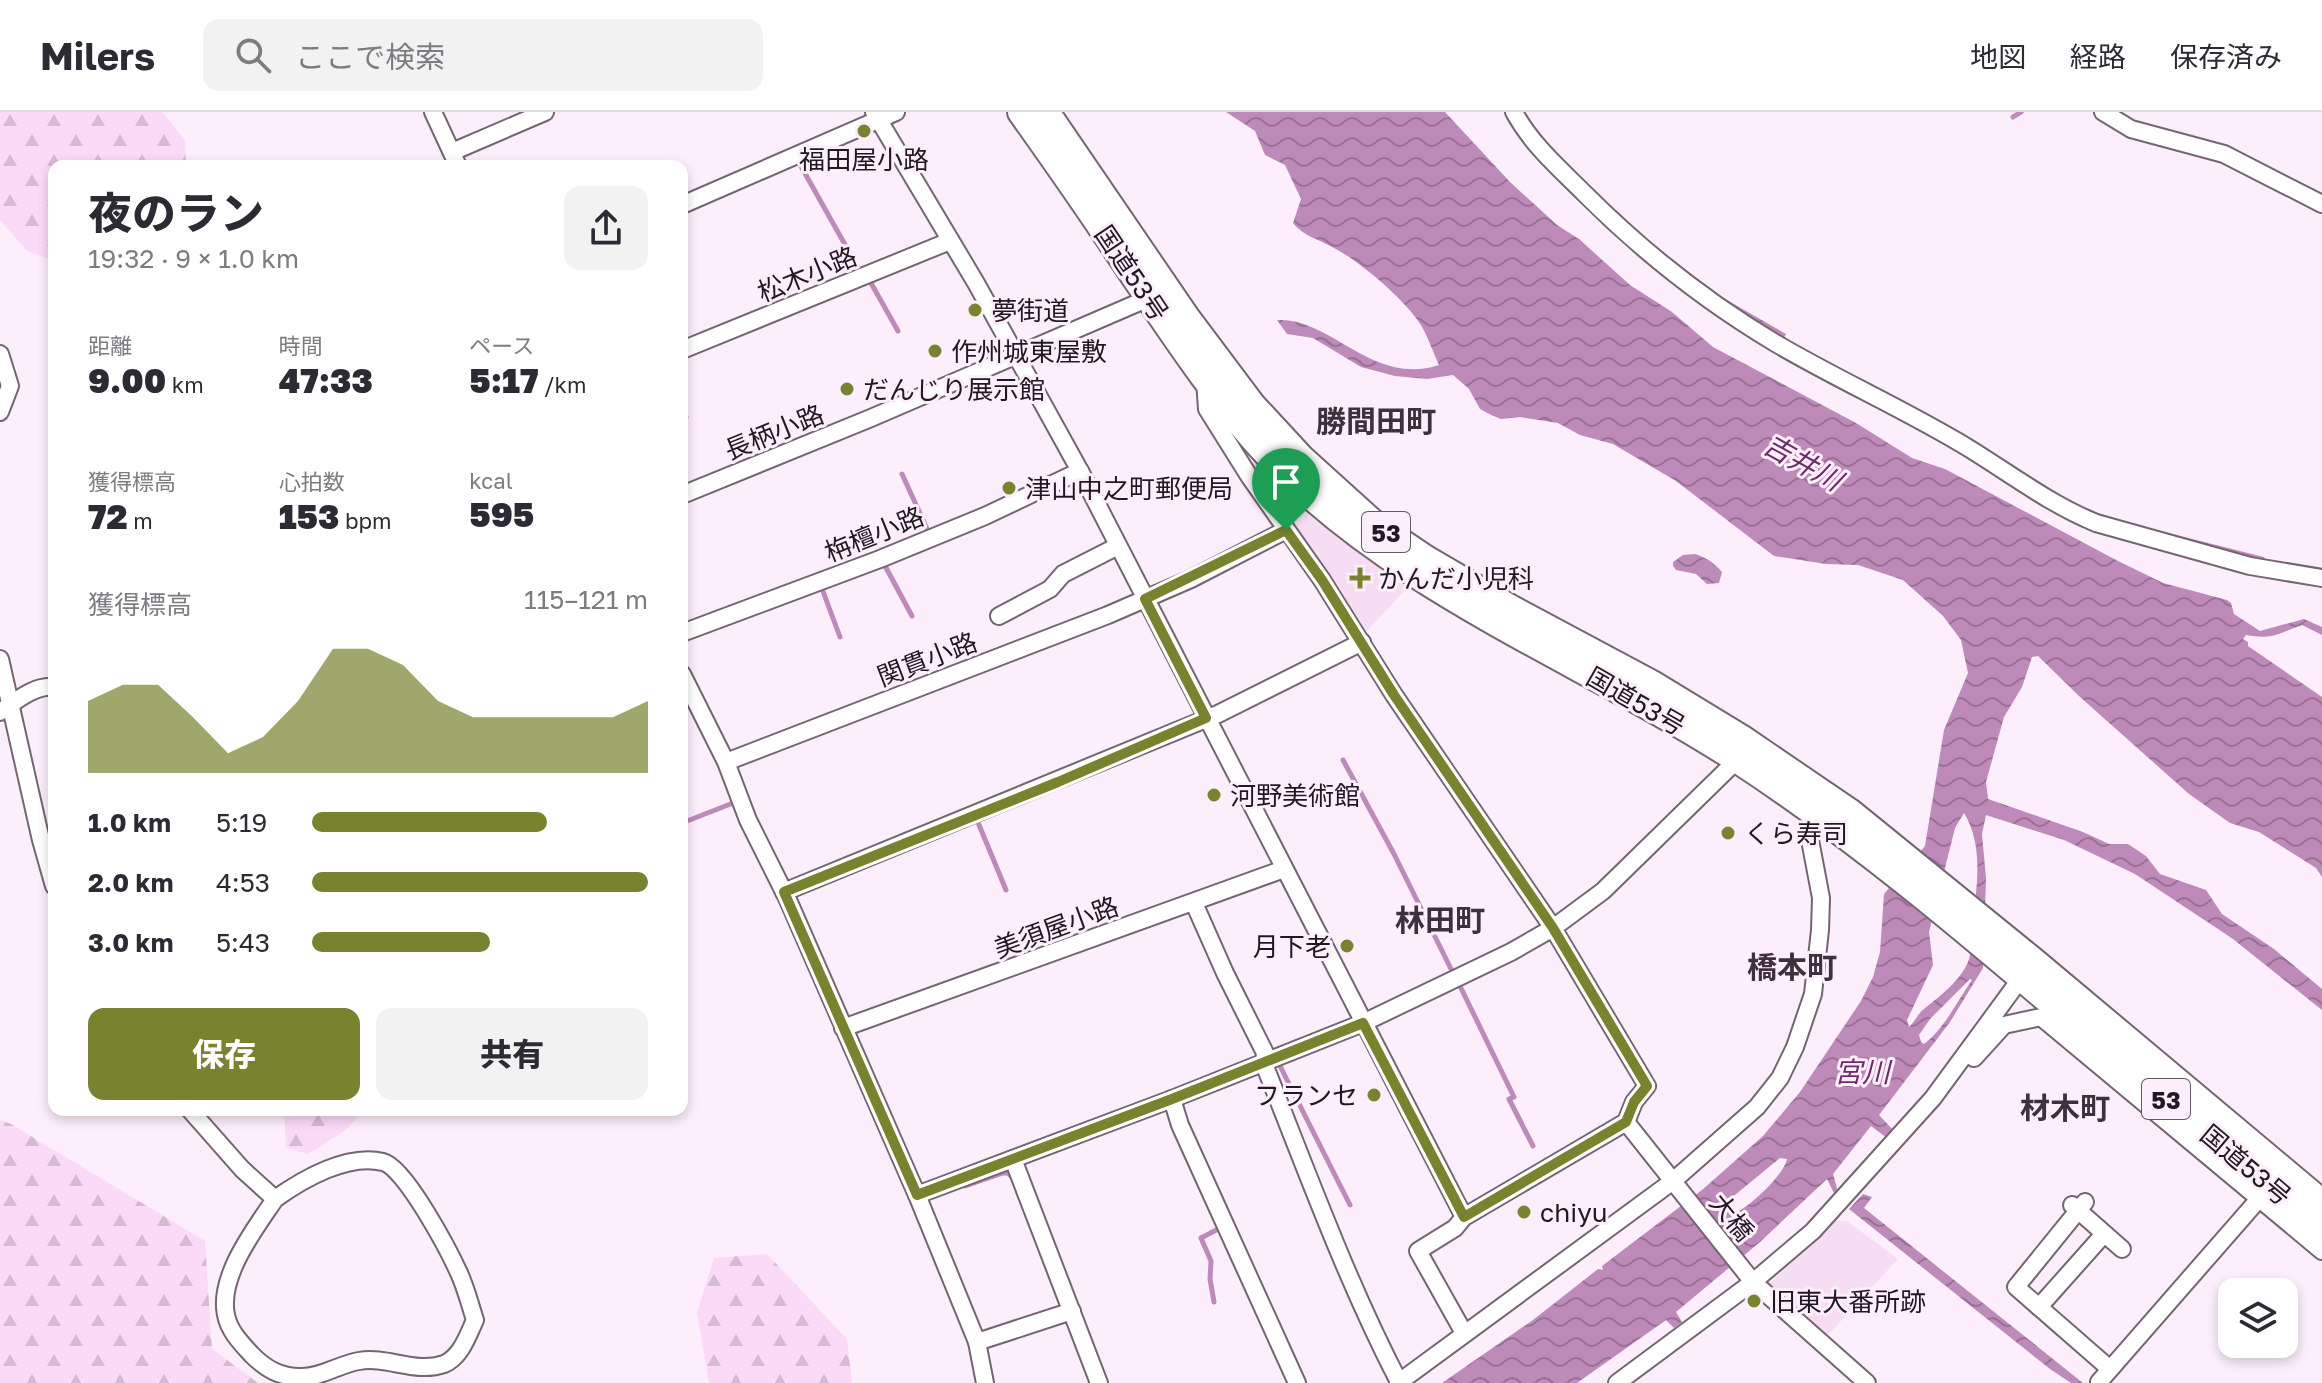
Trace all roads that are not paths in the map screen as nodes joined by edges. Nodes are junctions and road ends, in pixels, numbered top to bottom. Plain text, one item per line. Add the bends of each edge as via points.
1 (433, 112) edge
2 (545, 112) edge
3 (896, 112) edge
4 (1021, 112) edge
5 (1046, 112) edge
6 (1514, 112) edge
7 (2103, 112) edge
8 (876, 116) edge
9 (455, 159) edge
10 (688, 202) edge
11 (2322, 204) edge
12 (950, 241) junction
13 (1149, 298) junction
14 (688, 348) edge
15 (0, 354) edge
16 (1016, 356) junction
17 (1204, 379) junction
18 (0, 412) edge
19 (1080, 471) junction
20 (688, 493) edge
21 (1286, 530) junction
22 (1118, 546) junction
23 (2322, 578) edge
24 (1145, 599) junction
25 (999, 616) dead end
26 (688, 631) edge
27 (1362, 642) junction
28 (0, 659) edge
29 (48, 686) edge
30 (6, 708) edge
31 (689, 708) edge
32 (1206, 718) junction
33 (1737, 760) junction
34 (726, 762) junction
35 (1822, 806) junction
36 (48, 865) edge
37 (1284, 869) junction
38 (784, 892) junction
39 (1194, 903) junction
40 (1553, 928) junction
41 (2022, 964) junction
42 (1363, 1023) junction
43 (843, 1028) junction
44 (1264, 1064) junction
45 (1933, 1098) junction
46 (1172, 1099) junction
47 (195, 1116) edge
48 (1626, 1122) junction
49 (1013, 1159) junction
50 (1673, 1181) junction
51 (917, 1195) junction
52 (275, 1199) junction
53 (2258, 1200) junction
54 (2322, 1203) edge
55 (1464, 1217) junction
56 (2322, 1229) edge
57 (2104, 1234) junction
58 (2122, 1249) dead end
59 (2322, 1251) edge
60 (1753, 1282) junction
61 (2039, 1307) junction
62 (1072, 1311) junction
63 (1464, 1333) junction
64 (977, 1342) junction
65 (2106, 1376) edge
66 (1399, 1382) edge
67 (985, 1383) edge
68 (1099, 1383) edge
69 (1297, 1383) edge
70 (1617, 1383) edge
71 (1867, 1383) edge

1 - 9 street
2 - 9 street
3 - 8 street
4 - 13 highway, 国道53号 / 53
5 - 35 highway, 国道53号 / 53 via 1244,396 1302,459 1374,524 1510,608 1741,738
6 - 23 street via 1527,136 1623,231 1778,345 1970,449 2077,515 2250,566
7 - 11 street via 2131,129 2224,154
8 - 10 street
8 - 12 street
12 - 14 street, 松木小路
12 - 16 street
13 - 16 street, 長柄小路
13 - 17 highway, 国道53号 / 53
15 - 18 street via 10,386
16 - 19 street
16 - 20 street, 長柄小路
17 - 21 street via 1207,409
17 - 33 highway, 国道53号 / 53 via 1271,458 1399,565
19 - 22 street
19 - 26 street, 栴檀小路 via 880,559
21 - 24 street, 関貫小路
21 - 27 street
22 - 24 street
22 - 25 street
24 - 32 street
24 - 34 street, 関貫小路
27 - 32 street
27 - 40 street
28 - 30 street
29 - 30 street
30 - 36 street
31 - 34 street
32 - 37 street
32 - 38 street
33 - 35 highway, 国道53号 / 53
33 - 40 street via 1603,891
34 - 38 street
35 - 41 highway, 国道53号 / 53
35 - 50 street via 1810,840 1821,898 1818,959 1813,994 1795,1047 1757,1107
37 - 39 street, 美須屋小路
37 - 42 street
38 - 43 street
39 - 43 street, 美須屋小路
39 - 44 street via 1265,1053
40 - 42 street
40 - 48 street via 1647,1086
41 - 45 street
41 - 54 highway, 国道53号 / 53
41 - 56 highway, 国道53号 / 53
42 - 44 street
42 - 55 street
43 - 51 street
44 - 46 street
44 - 66 street
45 - 53 street via 2004,1025 2041,1017
45 - 60 street via 1813,1231
46 - 49 street
46 - 69 street
47 - 52 street
48 - 50 street, 大橋
48 - 55 street
49 - 51 street
49 - 62 street
50 - 60 street, 大橋
50 - 63 street
51 - 64 street
52 - 52 street via 304,1178 361,1159 387,1162 402,1175 460,1275 475,1320 457,1355 444,1364 416,1367 359,1361 305,1378 266,1368 239,1342 225,1313 228,1284 242,1248
53 - 59 street
53 - 65 street
55 - 63 street via 1418,1251
57 - 58 street
57 - 61 street
57 - 61 street via 2078,1205 2016,1287
60 - 70 street
60 - 71 street, 大橋
61 - 65 street
62 - 64 street
62 - 68 street
63 - 66 street
64 - 67 street

